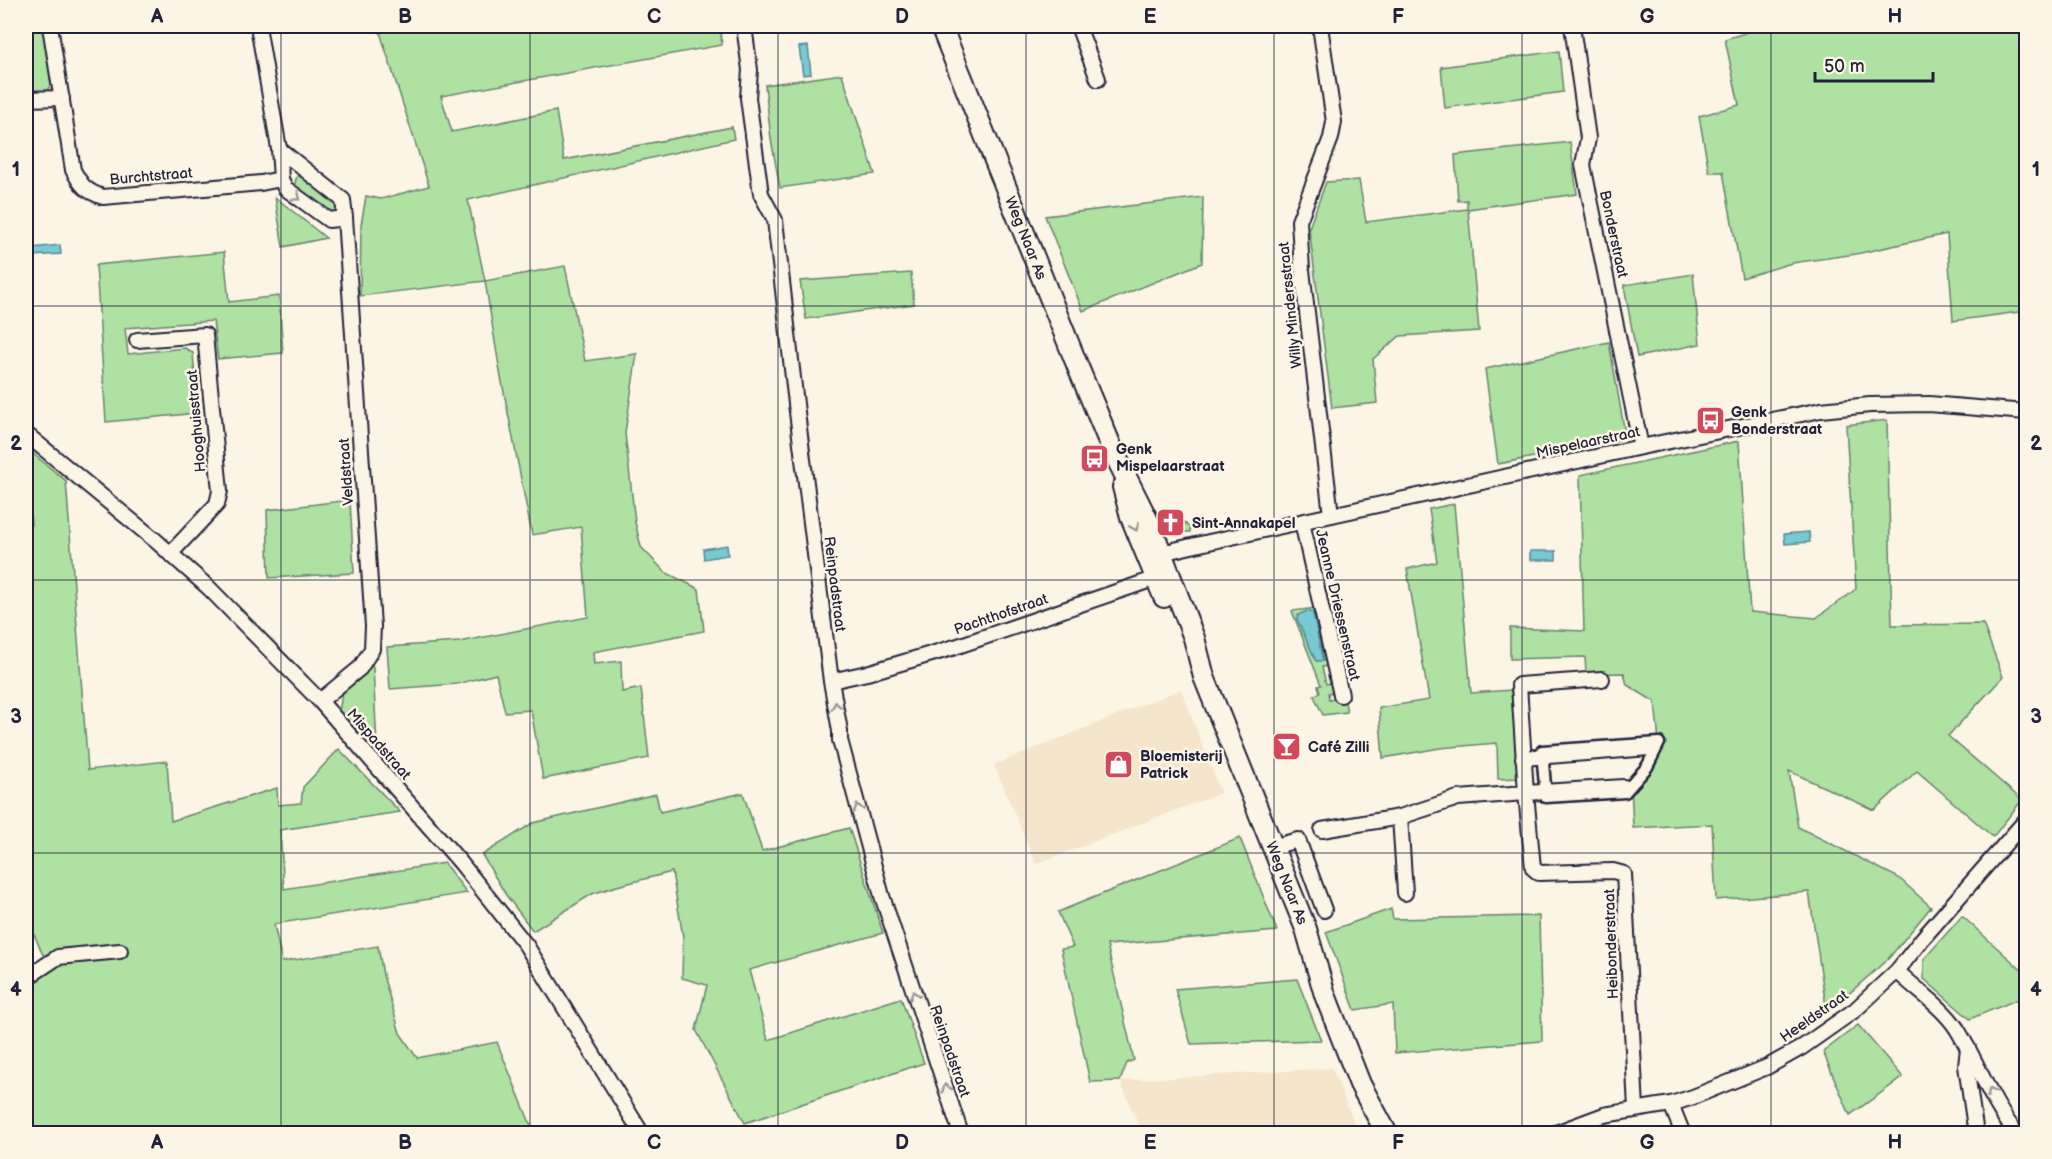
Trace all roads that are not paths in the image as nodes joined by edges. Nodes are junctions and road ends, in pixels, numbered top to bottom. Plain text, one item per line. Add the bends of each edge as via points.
1 (50, 26) edge
2 (258, 26) edge
3 (744, 26) edge
4 (940, 26) edge
5 (1078, 26) edge
6 (1320, 26) edge
7 (1572, 26) edge
8 (1098, 79) dead end
9 (62, 98) junction
10 (26, 99) edge
11 (279, 149) junction
12 (281, 179) junction
13 (345, 218) junction
14 (136, 340) dead end
15 (2026, 412) edge
16 (26, 434) edge
17 (1641, 447) junction
18 (1113, 451) junction
19 (1331, 515) junction
20 (1302, 522) junction
21 (1161, 553) junction
22 (170, 554) junction
23 (1156, 578) junction
24 (1204, 677) junction
25 (1602, 679) dead end
26 (831, 681) junction
27 (1341, 695) dead end
28 (320, 701) junction
29 (1649, 748) dead end
30 (1543, 756) junction
31 (1523, 758) junction
32 (1624, 787) dead end
33 (1545, 792) junction
34 (1526, 793) junction
35 (1400, 817) junction
36 (2026, 820) edge
37 (1322, 830) dead end
38 (1272, 847) junction
39 (1405, 893) dead end
40 (1324, 910) dead end
41 (120, 951) dead end
42 (1897, 971) junction
43 (26, 975) edge
44 (1968, 1048) junction
45 (1363, 1090) junction
46 (1671, 1104) junction
47 (1636, 1109) junction
48 (2026, 1131) edge
49 (642, 1134) edge
50 (961, 1134) edge
51 (1373, 1134) edge
52 (1387, 1134) edge
53 (1553, 1134) edge
54 (1683, 1134) edge
55 (1976, 1134) edge
56 (2017, 1134) edge
57 (2022, 1134) edge

1 - 9 street, Burchtstraat
2 - 11 street
3 - 26 street, Reinpadstraat via 750,70 748,98 761,194 775,220
4 - 18 main road, Weg Naar As
5 - 8 street
6 - 19 street, Willy Mindersstraat via 1334,122 1299,221
7 - 17 street, Bonderstraat via 1588,138 1583,165
9 - 10 street
9 - 12 street, Burchtstraat via 73,170 81,186 92,193 104,197
11 - 12 street
11 - 13 street, Veldstraat via 343,200
12 -> 13 street via 285,188 329,220
13 - 28 street, Veldstraat via 372,649 360,668
14 - 22 street, Hooghuisstraat via 205,334 220,491 217,504
15 - 17 street, Mispelaarstraat via 1929,404 1870,405 1821,410
16 - 22 street, Mispadstraat
17 - 19 street, Mispelaarstraat
18 - 21 main road, Weg Naar As via 1146,514
18 -> 23 main road, Weg Naar As via 1131,518
19 - 20 street, Mispelaarstraat
20 - 21 street, Mispelaarstraat
20 - 27 street, Jeanne Driessenstraat
21 - 23 street
21 - 24 main road, Weg Naar As via 1194,638
22 - 28 street, Mispadstraat via 209,588
23 - 24 main road, Weg Naar As via 1182,642
23 - 26 street, Pachthofstraat via 955,647
24 - 38 main road, Weg Naar As
25 - 31 street via 1519,685
50 -> 26 street, Reinpadstraat via 882,896 840,740
28 - 49 street, Mispadstraat via 460,862 526,945
29 - 30 street
30 - 31 street
30 - 33 street
30 - 33 street via 1542,751 1659,742 1647,767 1625,792 1546,797
31 - 34 street
32 - 33 street
33 - 34 street
34 - 35 street via 1458,798
34 - 47 street, Heibonderstraat via 1533,868 1539,873 1624,874
35 - 37 street
35 - 39 street
36 - 42 street, Heeldstraat
38 - 40 street via 1298,840
38 - 45 main road, Weg Naar As via 1306,929 1325,996
41 - 43 street via 58,957
42 - 44 street via 1943,1012
42 - 46 street, Heeldstraat via 1855,1010 1801,1048 1719,1088
44 - 55 street via 1966,1066
56 -> 44 street via 2002,1116
45 - 51 main road, Weg Naar As
45 - 52 main road, Weg Naar As
46 - 47 street, Heeldstraat
46 - 54 street
47 - 53 street, Heeldstraat via 1604,1115
48 - 57 street

